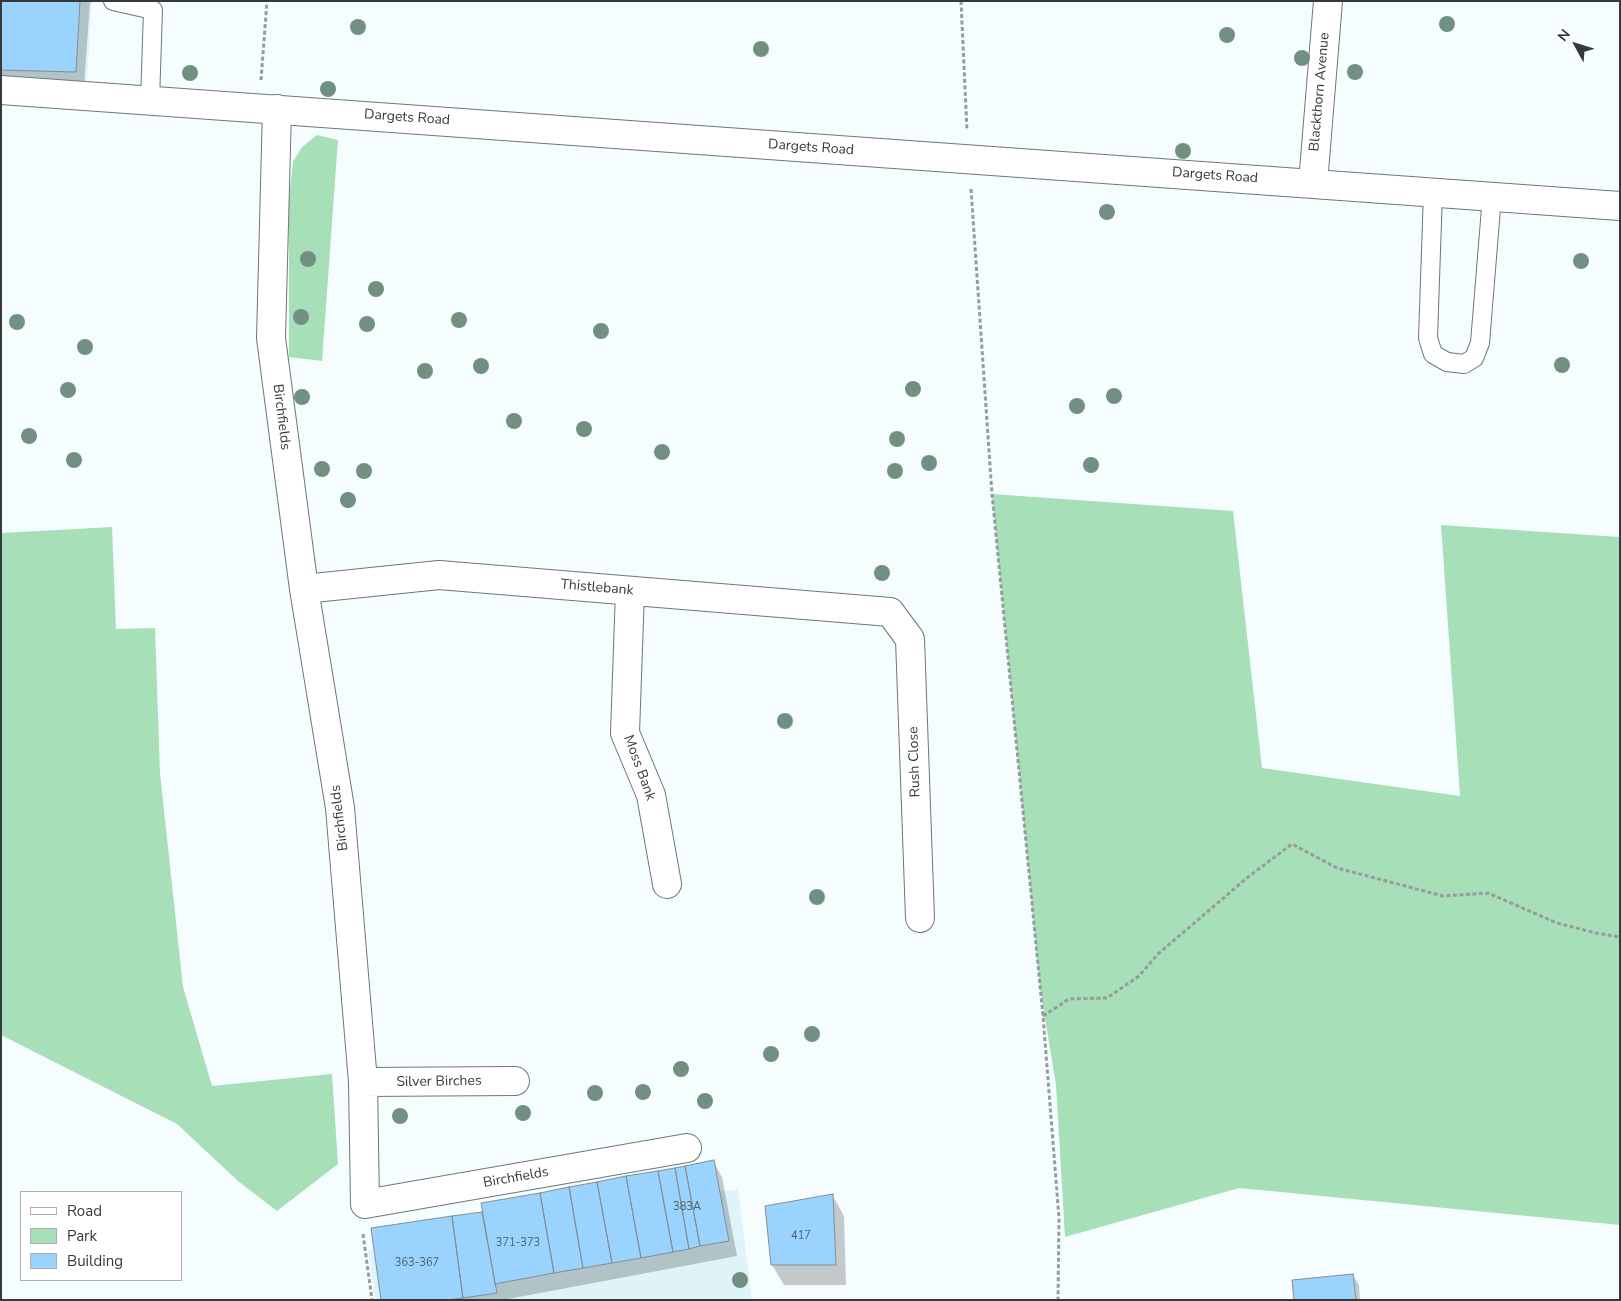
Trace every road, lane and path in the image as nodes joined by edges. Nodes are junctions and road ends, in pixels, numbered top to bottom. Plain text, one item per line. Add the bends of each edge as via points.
1 (113, 1) edge
2 (267, 1) edge
3 (961, 1) edge
4 (1328, 1) edge
5 (1, 90) edge
6 (150, 101) junction
7 (268, 108) junction
8 (969, 159) junction
9 (1313, 183) junction
10 (1433, 192) junction
11 (1492, 196) junction
12 (1620, 206) edge
13 (304, 589) junction
14 (630, 591) junction
15 (890, 612) joint
16 (667, 884) dead end
17 (920, 918) dead end
18 (1620, 937) edge
19 (1043, 1016) junction
20 (515, 1081) dead end
21 (363, 1082) junction
22 (688, 1148) dead end
23 (365, 1204) junction
24 (372, 1300) edge
25 (1058, 1300) edge

1 - 6 lane via 153,10
2 - 7 path
3 - 8 path
4 - 9 street, Blackthorn Avenue
5 - 6 street, Dargets Road
6 - 7 street, Dargets Road
7 - 8 street, Dargets Road
7 - 13 street, Birchfields via 271,338
8 - 9 street, Dargets Road
8 - 19 path via 992,494
9 - 10 street, Dargets Road
10 - 11 street, Dargets Road
10 - 11 lane via 1428,338 1433,354 1447,362 1464,364 1474,358 1480,343
11 - 12 street, Dargets Road
13 - 14 street, Thistlebank via 439,575
13 - 21 street, Birchfields via 340,808
14 - 15 street, Thistlebank
14 - 16 street, Moss Bank via 625,733 651,795
15 - 17 street, Rush Close via 910,639
18 - 19 path via 1556,923 1488,893 1443,896 1337,868 1292,844 1158,954 1139,976 1107,998 1069,999
19 - 25 path via 1059,1218
20 - 21 street, Silver Birches
21 - 23 street, Birchfields
22 - 23 street, Birchfields
23 - 24 path via 363,1232

